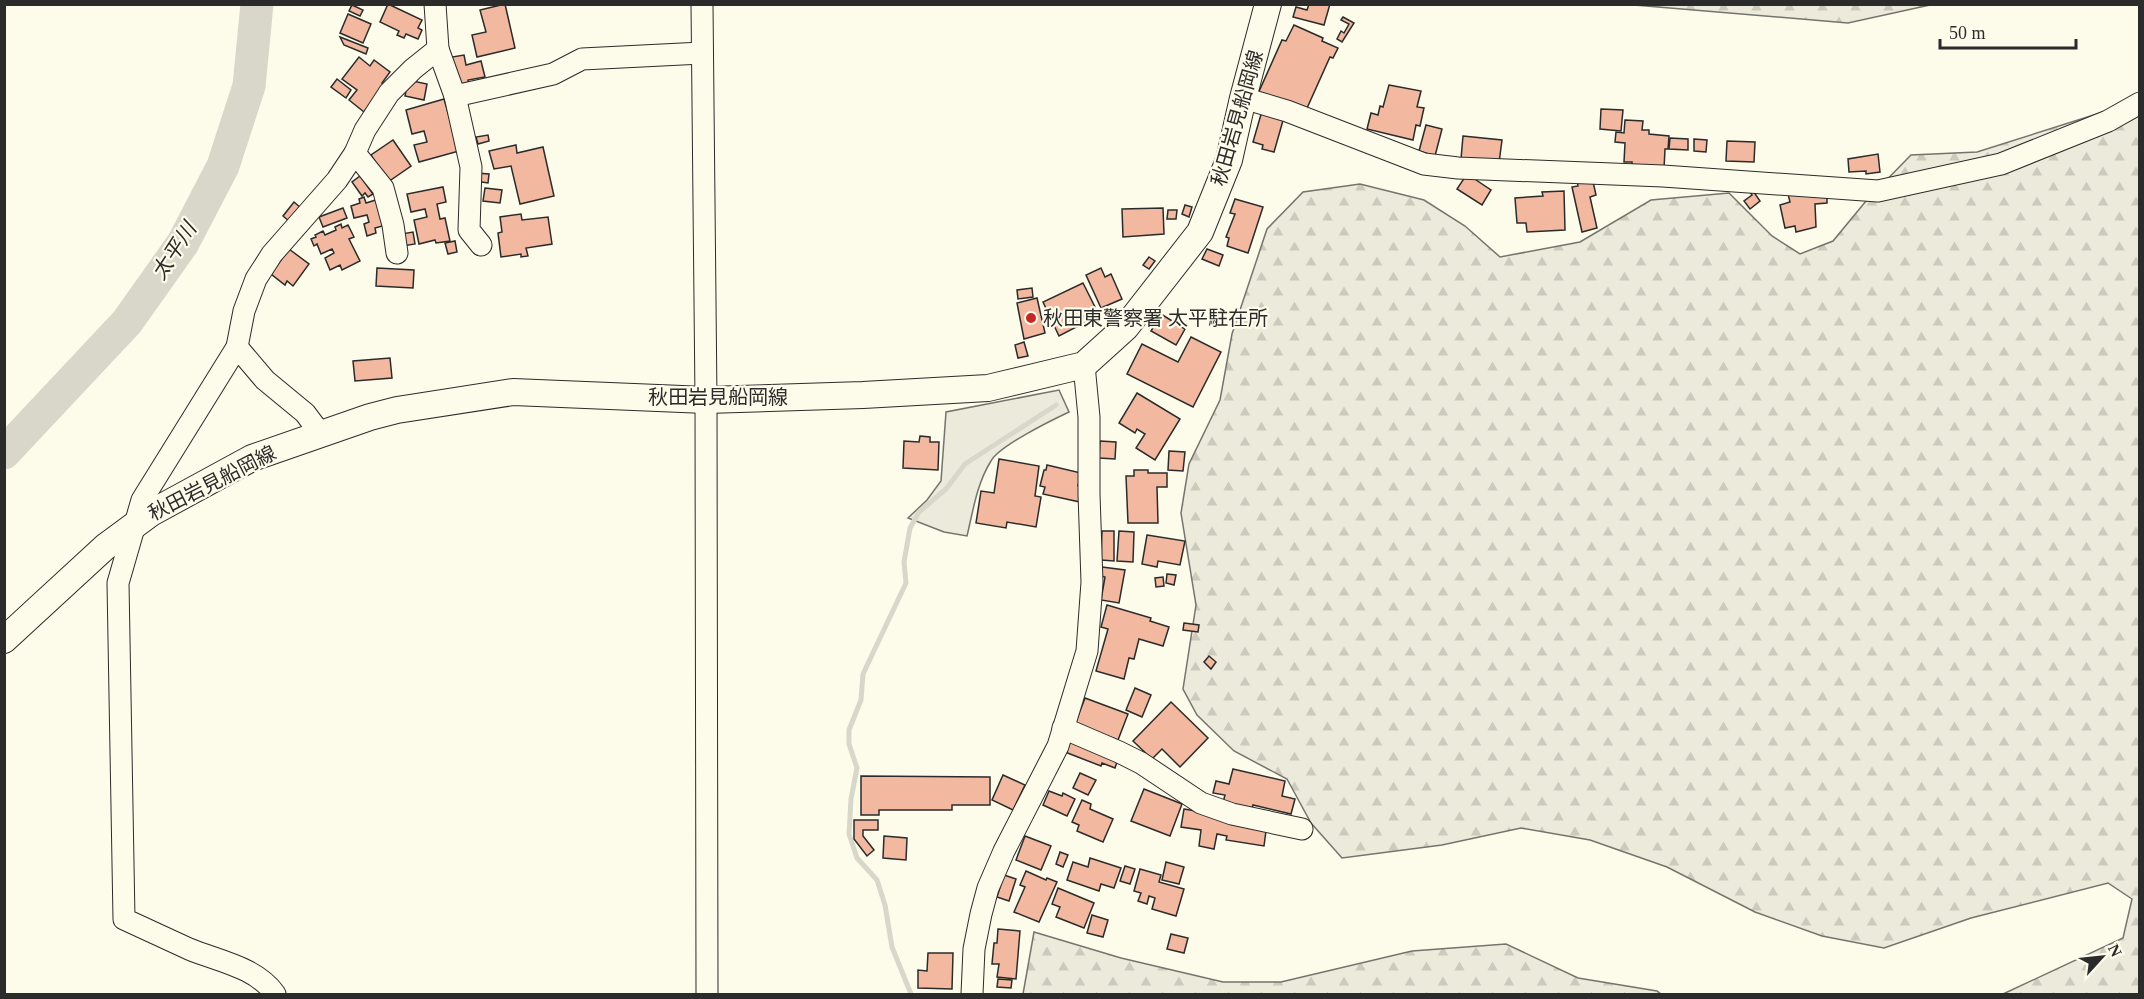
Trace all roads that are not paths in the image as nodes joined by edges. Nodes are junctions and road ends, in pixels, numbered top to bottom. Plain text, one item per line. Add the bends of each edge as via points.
1 (435, 4) edge
2 (702, 4) edge
3 (1268, 4) edge
4 (438, 49) junction
5 (702, 52) junction
6 (455, 96) junction
7 (1243, 98) junction
8 (2139, 103) edge
9 (355, 153) junction
10 (481, 245) dead end
11 (397, 253) dead end
12 (237, 347) junction
13 (1084, 365) junction
14 (706, 399) junction
15 (320, 433) junction
16 (135, 525) junction
17 (4, 640) edge
18 (1064, 728) junction
19 (1302, 829) dead end
20 (275, 994) edge
21 (707, 994) edge
22 (972, 994) edge

1 - 4 street
2 - 5 street
3 - 7 main road, 秋田岩見船岡線
4 - 6 street
4 - 9 street via 389,93
5 - 6 street via 582,58 553,74
5 - 14 street
6 - 10 street via 471,167 469,230
7 - 8 street via 1424,164 1878,190 2001,164 2108,121
7 - 13 main road, 秋田岩見船岡線 via 1229,160 1200,232 1126,327
9 - 11 street via 383,188
9 - 12 street via 256,279
12 - 15 street
12 - 16 street via 142,500
13 - 14 main road, 秋田岩見船岡線 via 988,388
13 - 18 street via 1089,417 1092,582 1087,651
14 - 15 main road, 秋田岩見船岡線 via 513,392 397,410
14 - 21 street
15 - 16 main road, 秋田岩見船岡線 via 252,458
16 - 17 main road, 秋田岩見船岡線 via 105,547
16 - 20 street via 118,583 124,919 243,969
18 - 19 street via 1141,763 1201,803
18 - 22 street via 988,888 974,949

